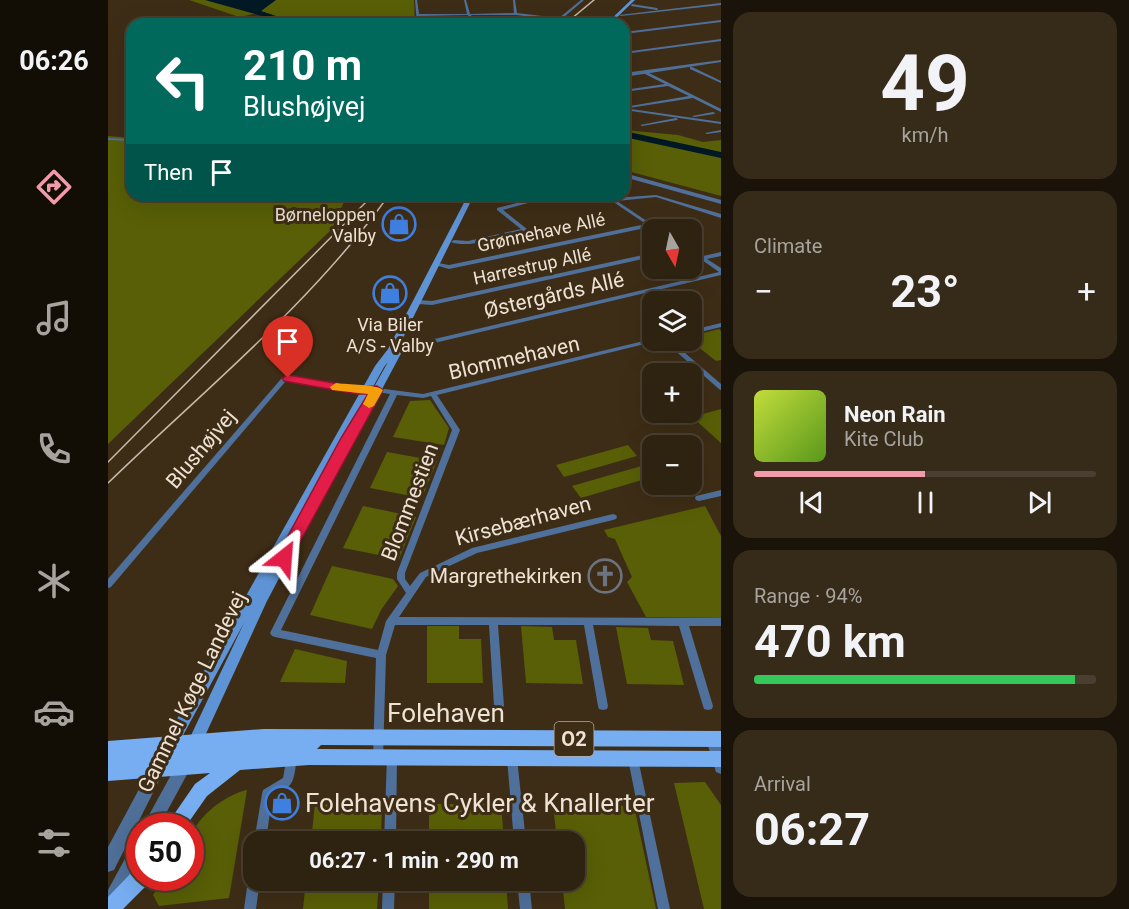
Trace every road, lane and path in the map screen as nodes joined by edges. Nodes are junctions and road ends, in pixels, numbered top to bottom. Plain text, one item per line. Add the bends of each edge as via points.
1 (416, 0) edge
2 (465, 0) edge
3 (514, 0) edge
4 (583, 0) edge
5 (634, 2) edge
6 (721, 4) edge
7 (666, 11) junction
8 (469, 14) junction
9 (516, 14) junction
10 (623, 14) junction
11 (418, 15) junction
12 (418, 18) edge
13 (470, 18) edge
14 (551, 18) edge
15 (561, 18) edge
16 (615, 18) edge
17 (619, 18) edge
18 (721, 21) edge
19 (630, 32) edge
20 (721, 40) edge
21 (630, 52) edge
22 (721, 61) edge
23 (691, 68) dead end
24 (644, 72) junction
25 (630, 74) edge
26 (721, 82) edge
27 (669, 84) junction
28 (630, 90) edge
29 (694, 97) junction
30 (630, 108) edge
31 (630, 110) edge
32 (721, 111) edge
33 (713, 113) dead end
34 (685, 117) junction
35 (721, 123) edge
36 (642, 124) dead end
37 (721, 131) edge
38 (707, 134) dead end
39 (108, 139) edge
40 (126, 140) edge
41 (630, 177) edge
42 (630, 198) edge
43 (468, 201) edge
44 (473, 201) edge
45 (531, 201) edge
46 (615, 201) edge
47 (721, 202) edge
48 (721, 216) edge
49 (642, 219) edge
50 (642, 227) edge
51 (454, 242) junction
52 (721, 254) edge
53 (642, 257) edge
54 (703, 258) joint
55 (440, 265) junction
56 (721, 272) edge
57 (421, 302) junction
58 (721, 325) edge
59 (702, 330) edge
60 (642, 344) edge
61 (398, 347) junction
62 (679, 351) edge
63 (721, 388) edge
64 (372, 390) junction
65 (394, 393) junction
66 (433, 394) junction
67 (721, 493) edge
68 (699, 498) dead end
69 (614, 517) dead end
70 (108, 585) edge
71 (409, 591) junction
72 (391, 621) junction
73 (493, 621) junction
74 (588, 621) junction
75 (683, 622) junction
76 (721, 622) edge
77 (381, 655) junction
78 (499, 706) dead end
79 (603, 706) dead end
80 (708, 706) dead end
81 (379, 738) junction
82 (717, 739) edge
83 (108, 749) edge
84 (189, 754) junction
85 (165, 757) junction
86 (385, 757) junction
87 (512, 758) junction
88 (633, 758) junction
89 (291, 759) junction
90 (720, 762) edge
91 (108, 763) edge
92 (236, 764) junction
93 (108, 773) edge
94 (158, 813) edge
95 (184, 813) edge
96 (262, 831) edge
97 (389, 831) edge
98 (519, 831) edge
99 (108, 864) edge
100 (126, 875) edge
101 (127, 891) edge
102 (252, 891) edge
103 (389, 891) edge
104 (524, 891) edge
105 (109, 908) edge
106 (250, 909) edge
107 (388, 909) edge
108 (526, 909) edge
109 (664, 909) edge

1 - 11 street
2 - 8 street
3 - 9 street
4 - 15 street
5 - 7 street
5 - 10 main road
5 - 16 main road
6 - 7 street
7 - 10 street
8 - 9 street
8 - 11 street
8 - 13 street
9 - 14 street
10 - 17 main road
11 - 12 street
18 - 19 street
20 - 21 street
22 - 24 street
23 - 26 street
24 - 25 street
24 - 27 street
27 - 28 street
27 - 29 street
29 - 30 street
29 - 32 street
31 - 34 street
33 - 34 street
34 - 35 street
34 - 36 street
37 - 38 street
39 - 40 street
41 - 47 street
42 - 48 street via 656,196
43 - 55 main road, Gammel Køge Landevej
44 - 51 main road, Gammel Køge Landevej
45 - 51 street via 499,209 525,230 468,243
46 - 49 street
50 - 55 street, Grønnehave Allé via 449,267
51 - 55 main road, Gammel Køge Landevej
52 - 54 street
53 - 57 street, Harrestrup Allé via 432,303
54 - 56 street
55 - 57 main road, Gammel Køge Landevej
56 - 61 street, Østergårds Allé
57 - 61 main road, Gammel Køge Landevej
58 - 59 street
60 - 66 street, Blommehaven
61 - 64 main road, Gammel Køge Landevej
62 - 63 street
64 - 65 street, Blommehaven
64 - 70 street, Blushøjvej via 283,380
64 - 84 main road, Gammel Køge Landevej via 361,419 261,601
64 - 85 main road, Gammel Køge Landevej
65 - 66 street, Blommehaven
65 - 77 street via 275,633
66 - 71 street, Blommestien via 456,430 401,573
67 - 68 street
69 - 71 street, Kirsebærhaven via 475,550 423,575
71 - 72 street, Kirsebærhaven
72 - 73 street
72 - 77 street, Kirsebærhaven
73 - 74 street
73 - 78 street, Folehaven
74 - 75 street
74 - 79 street
75 - 76 street
75 - 80 street
77 - 81 street, Kirsebærhaven
81 - 82 main road, Folehaven / O2
81 - 84 main road, Folehaven / O2 via 330,738 288,747
81 - 86 street, Kirsebærhaven
82 - 90 street
83 - 85 main road, O2
84 - 85 main road, Folehaven / O2
84 - 85 main road
84 - 92 main road, Folehaven / O2
84 - 94 street, Gammel Køge Landevej
85 - 91 main road
85 - 93 main road, O2
85 - 99 street, Gammel Køge Landevej
86 - 87 main road, Folehaven / O2
86 - 89 main road, Folehaven / O2
86 - 97 street, Folehaven
87 - 88 main road, Folehaven / O2
87 - 98 street, Folehaven
88 - 90 main road, Folehaven / O2
88 - 109 street
89 - 92 main road, Folehaven / O2
89 - 96 street via 288,781 267,794
92 - 95 main road via 201,790
100 - 105 street
101 - 105 main road
102 - 106 street
103 - 107 street
104 - 108 street

